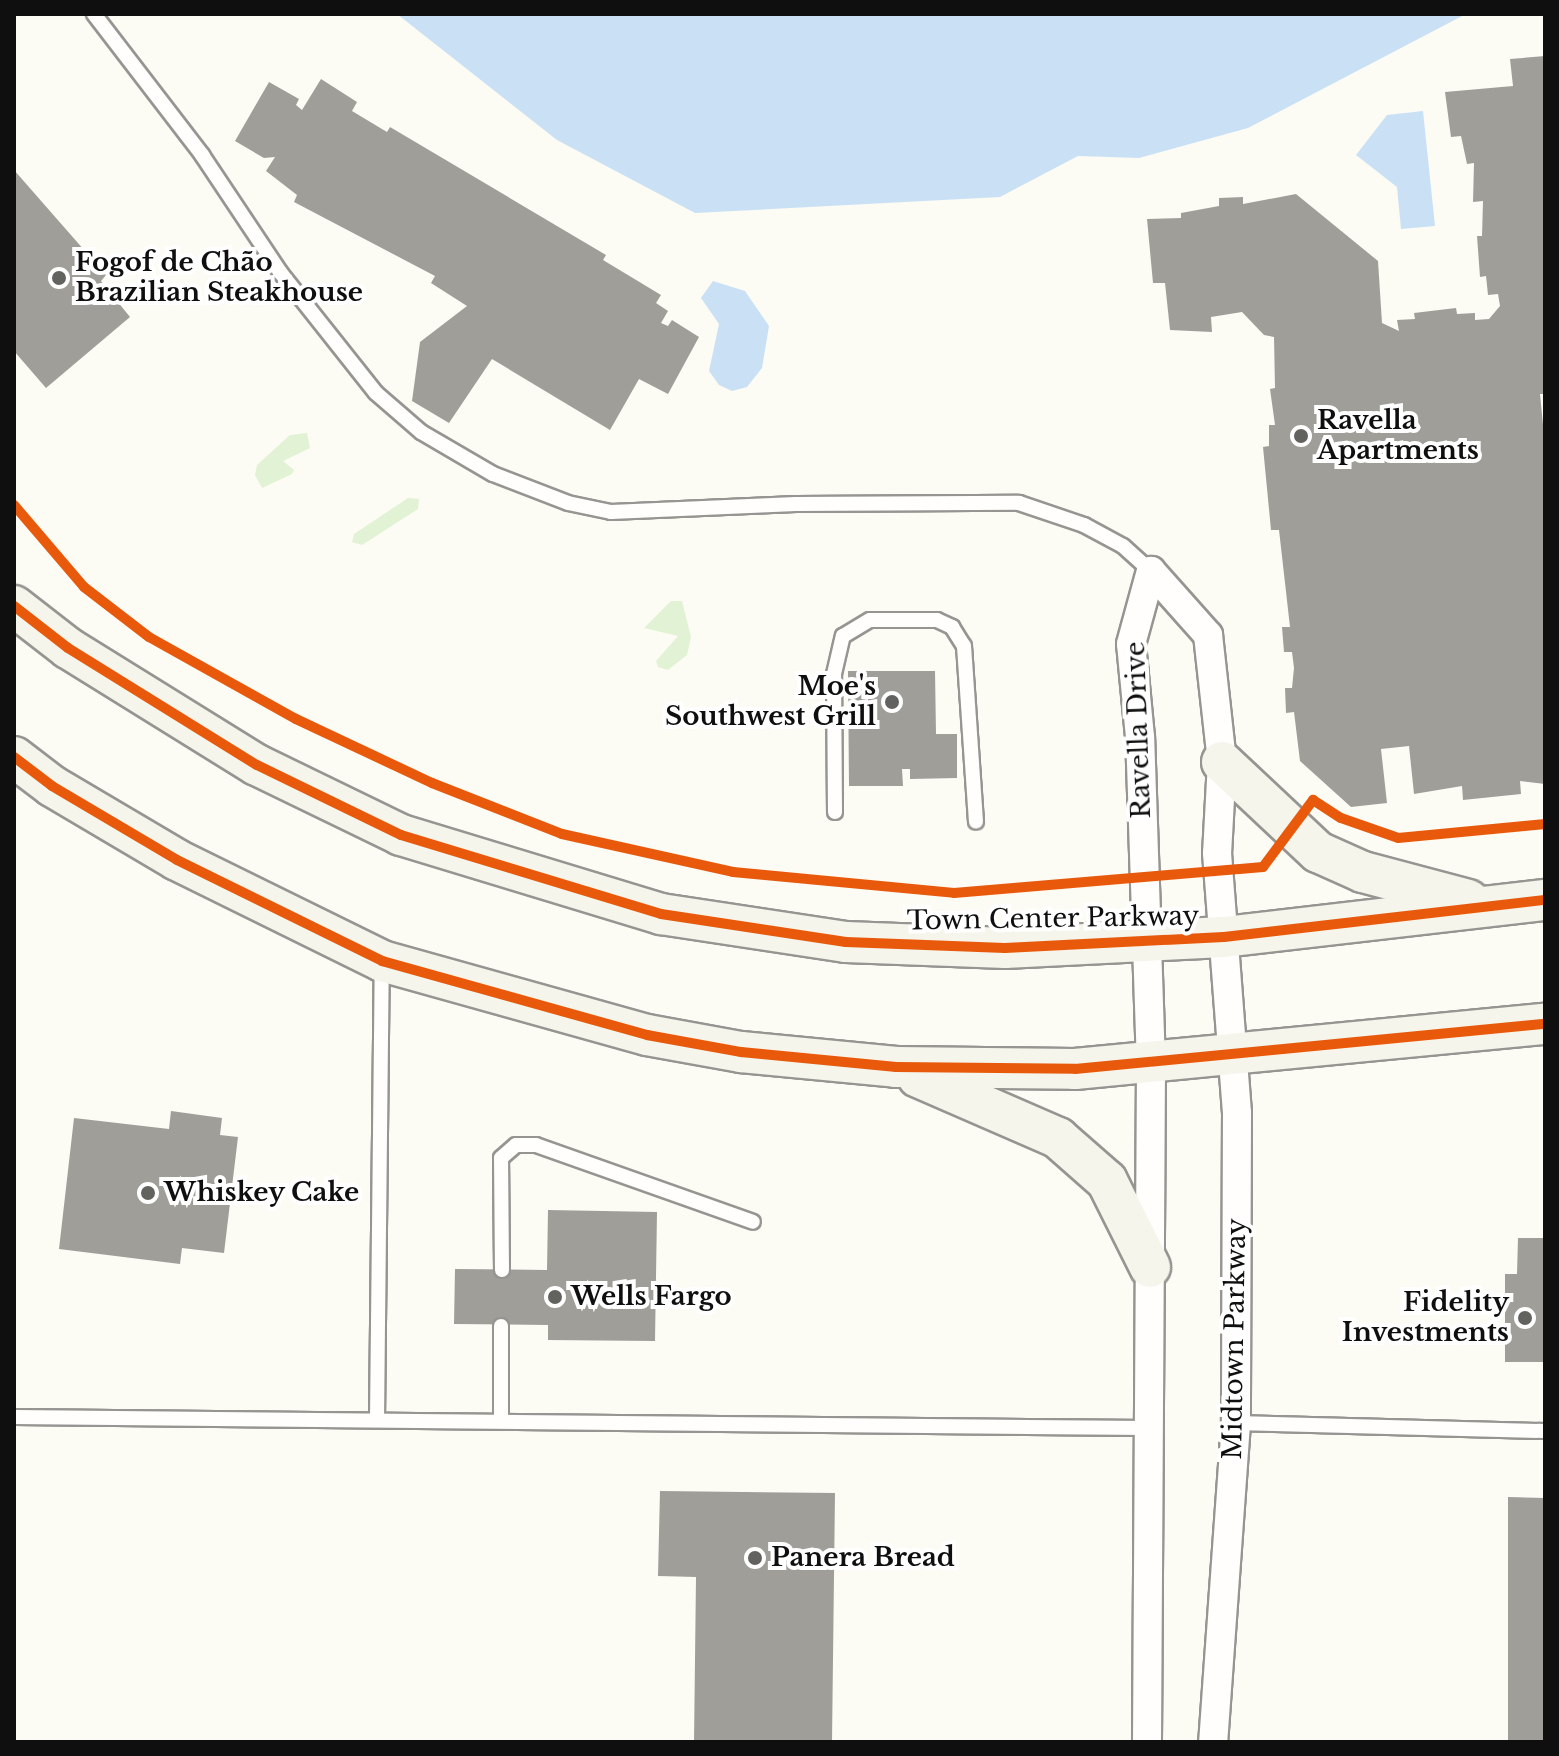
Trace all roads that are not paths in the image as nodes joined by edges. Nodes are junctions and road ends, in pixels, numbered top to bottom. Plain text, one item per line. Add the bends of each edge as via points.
1 (94, 14) edge
2 (1151, 571) junction
3 (14, 606) edge
4 (14, 757) edge
5 (1222, 762) junction
6 (835, 812) dead end
7 (976, 822) dead end
8 (1545, 900) edge
9 (1492, 906) junction
10 (1224, 937) junction
11 (1147, 943) junction
12 (382, 961) junction
13 (1545, 1024) edge
14 (1235, 1056) junction
15 (1151, 1065) junction
16 (896, 1067) junction
17 (753, 1222) dead end
18 (1150, 1267) junction
19 (502, 1270) dead end
20 (501, 1326) dead end
21 (14, 1417) edge
22 (377, 1420) junction
23 (501, 1421) junction
24 (1236, 1423) junction
25 (1148, 1428) junction
26 (1545, 1431) edge
27 (1147, 1742) edge
28 (1213, 1742) edge

1 - 2 lane via 202,155 280,272 376,393 421,432 493,474 568,503 611,512 1019,503 1084,525 1123,546
2 - 5 street via 1208,635
2 - 11 street, Ravella Drive via 1131,644 1140,737
3 - 11 main road, Town Center Parkway via 68,648 257,765 401,835 570,890 661,914 846,942 940,949
4 - 12 main road via 52,786 177,860
5 - 9 main road via 1318,852 1363,872
5 - 10 street via 1217,853
6 - 7 lane via 834,674 843,636 870,620 937,620 952,627 964,646
8 - 9 main road, Town Center Parkway
9 - 10 main road, Town Center Parkway
10 - 11 main road, Town Center Parkway
10 - 14 street, Midtown Parkway
11 - 15 street
12 - 16 main road via 647,1035 741,1052
12 - 22 lane
13 - 14 main road
14 - 15 main road
14 - 24 street, Midtown Parkway
15 - 16 main road via 975,1071
15 - 18 street
16 - 18 main road via 1058,1138 1107,1181
17 - 19 lane via 536,1145 516,1145 501,1158
18 - 25 street
20 - 23 lane
21 - 22 lane
22 - 23 lane
23 - 25 lane
24 - 26 lane
24 - 28 street, Midtown Parkway
25 - 27 street

